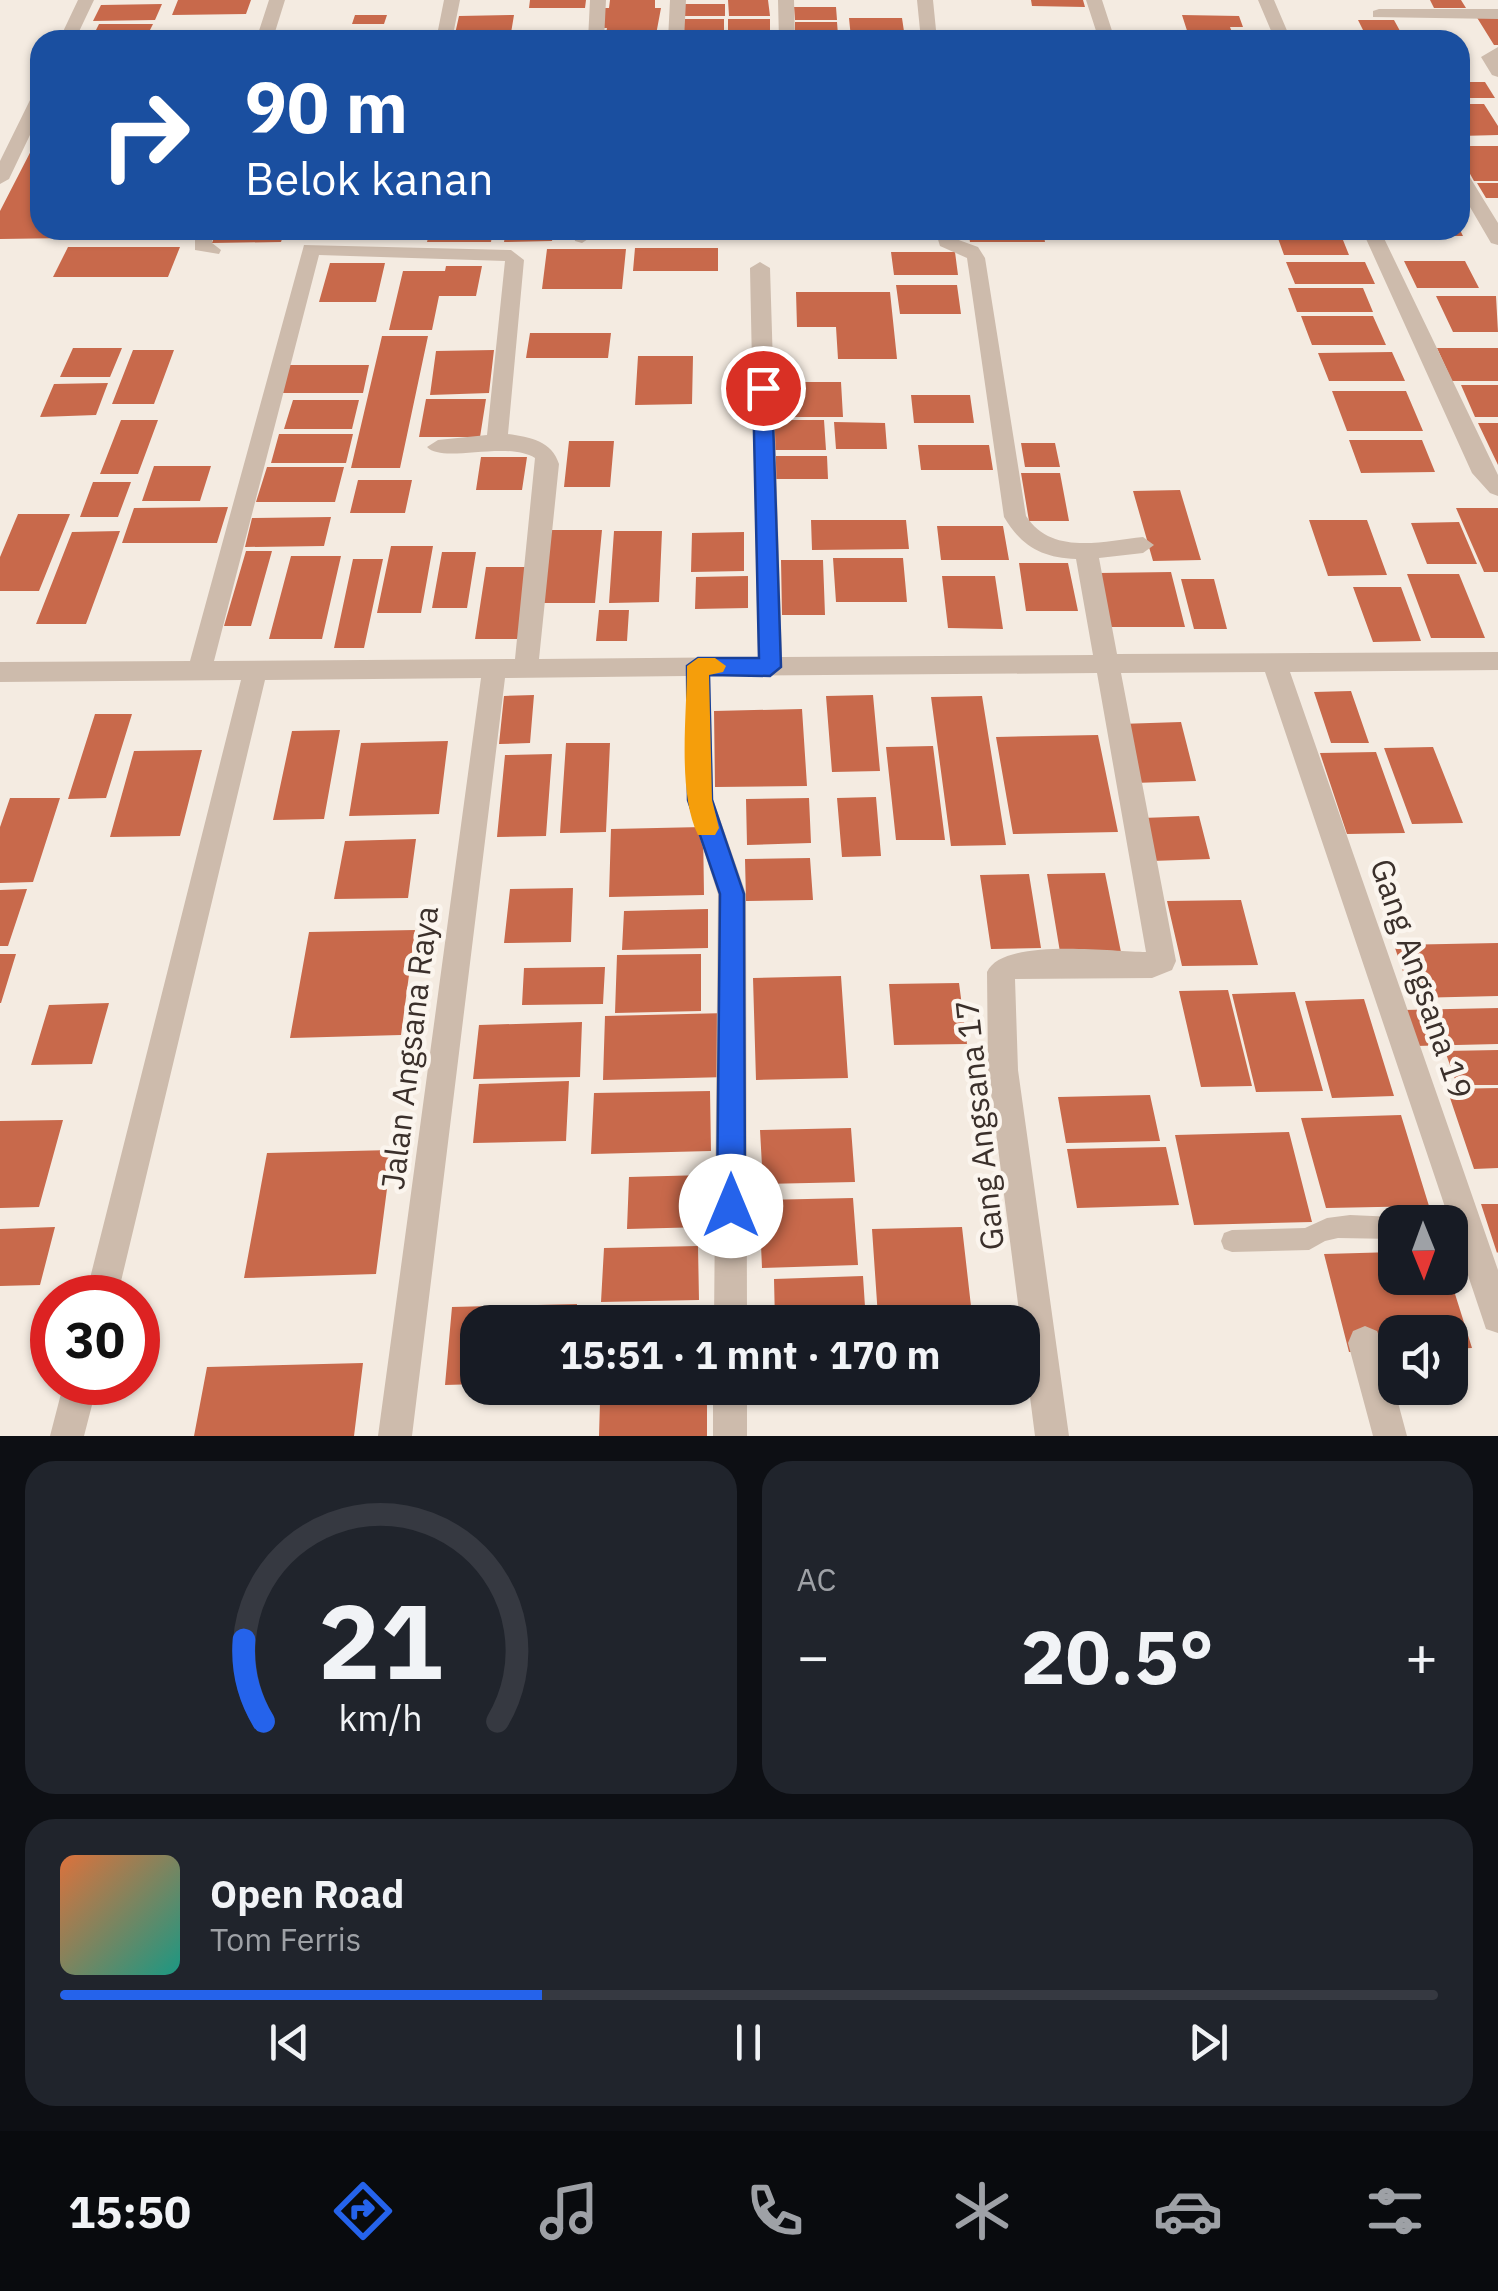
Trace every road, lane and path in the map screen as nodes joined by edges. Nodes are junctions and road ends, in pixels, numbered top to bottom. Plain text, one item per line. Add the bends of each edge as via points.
1 (86, 0) edge
2 (276, 0) edge
3 (452, 0) edge
4 (598, 0) edge
5 (678, 0) edge
6 (786, 0) edge
7 (925, 0) edge
8 (1094, 0) edge
9 (1266, 0) edge
10 (1379, 14) dead end
11 (1498, 14) edge
12 (72, 30) edge
13 (267, 30) edge
14 (446, 30) edge
15 (596, 30) edge
16 (676, 30) edge
17 (786, 30) edge
18 (928, 30) edge
19 (1103, 30) edge
20 (1279, 30) edge
21 (1498, 52) edge
22 (1498, 72) edge
23 (30, 117) edge
24 (0, 179) edge
25 (1470, 192) edge
26 (1498, 239) edge
27 (203, 240) edge
28 (946, 240) edge
29 (1375, 240) edge
30 (403, 241) edge
31 (212, 250) dead end
32 (760, 268) dead end
33 (497, 442) junction
34 (438, 447) dead end
35 (1498, 488) edge
36 (1143, 545) dead end
37 (1086, 550) junction
38 (1498, 661) edge
39 (1107, 664) junction
40 (1275, 665) junction
41 (698, 666) junction
42 (770, 667) junction
43 (494, 669) junction
44 (526, 669) junction
45 (254, 671) junction
46 (200, 672) junction
47 (3, 679) edge
48 (1451, 1205) edge
49 (1378, 1228) edge
50 (1232, 1241) dead end
51 (1468, 1249) edge
52 (107, 1275) edge
53 (730, 1305) edge
54 (1498, 1317) edge
55 (1366, 1344) dead end
56 (75, 1405) edge
57 (730, 1405) edge
58 (68, 1436) edge
59 (394, 1436) edge
60 (730, 1436) edge
61 (1052, 1436) edge
62 (1390, 1436) edge

1 - 12 street
2 - 13 street
3 - 14 street
4 - 15 street
5 - 16 street
6 - 17 street
7 - 18 street
8 - 19 street
9 - 20 street
10 - 11 street
21 - 22 street via 1489,57
23 - 24 street
25 - 26 street
27 - 31 street
28 - 37 street via 976,258 1014,517 1039,547
29 - 35 street via 1482,473
30 - 33 street via 516,260
30 - 46 street via 311,250
32 - 42 street
33 - 34 street
33 - 44 street via 538,448 548,464
36 - 37 street
37 - 39 street
38 - 40 street
39 - 40 street
39 - 42 street
39 - 61 street, Gang Angsana 17 via 1162,961 1017,964 1000,978 1003,1070
40 - 48 street, Gang Angsana 19
41 - 42 street
41 - 44 street
41 - 53 street via 700,800 732,894
43 - 44 street
43 - 45 street
43 - 59 street, Jalan Angsana Raya
45 - 46 street
45 - 52 street
46 - 47 street
49 - 50 lane
51 - 54 street, Gang Angsana 19
55 - 62 street
56 - 58 street
57 - 60 street

